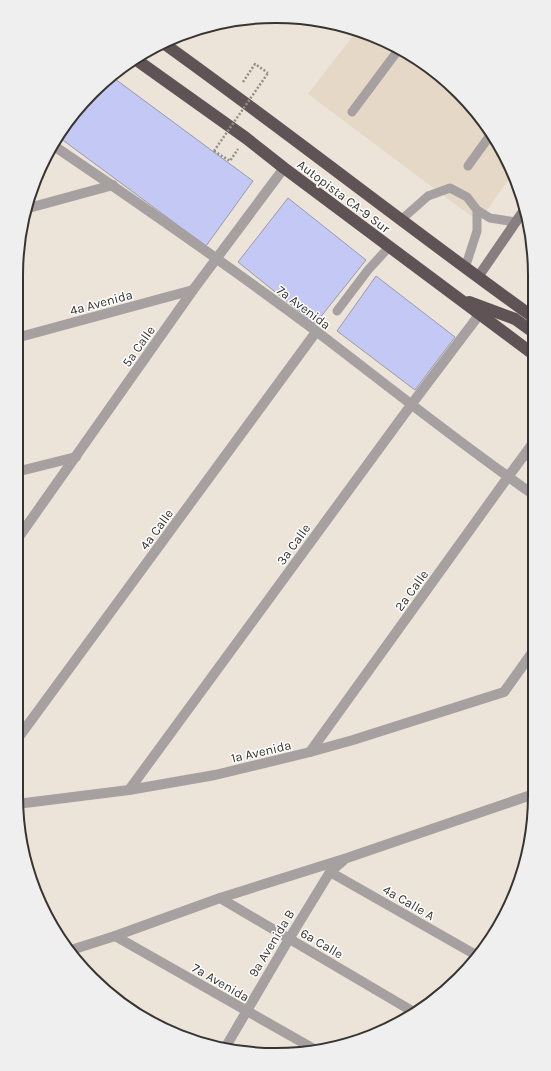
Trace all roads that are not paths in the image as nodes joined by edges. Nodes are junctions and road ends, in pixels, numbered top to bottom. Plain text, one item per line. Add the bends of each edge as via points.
1 (169, 47) edge
2 (396, 54) edge
3 (140, 63) edge
4 (352, 112) dead end
5 (487, 139) edge
6 (57, 148) edge
7 (468, 166) dead end
8 (284, 168) junction
9 (113, 185) junction
10 (33, 207) edge
11 (477, 210) junction
12 (520, 215) edge
13 (402, 220) junction
14 (516, 222) junction
15 (389, 247) junction
16 (216, 258) junction
17 (465, 268) junction
18 (478, 277) junction
19 (193, 290) junction
20 (456, 298) junction
21 (337, 311) dead end
22 (528, 313) edge
23 (479, 315) junction
24 (528, 329) edge
25 (316, 332) junction
26 (23, 336) edge
27 (528, 350) edge
28 (411, 405) junction
29 (528, 450) edge
30 (76, 457) junction
31 (23, 470) edge
32 (508, 477) junction
33 (528, 491) edge
34 (23, 531) edge
35 (528, 658) edge
36 (23, 731) edge
37 (310, 752) junction
38 (129, 790) junction
39 (528, 799) edge
40 (23, 803) edge
41 (347, 858) junction
42 (330, 872) junction
43 (220, 898) junction
44 (115, 936) junction
45 (289, 939) junction
46 (75, 949) edge
47 (472, 954) edge
48 (409, 1009) edge
49 (246, 1011) junction
50 (228, 1043) edge
51 (308, 1046) edge

1 - 13 highway, Autopista CA-9 Sur
2 - 4 lane
3 - 8 highway, Autopista CA-9 Sur
5 - 7 lane
6 - 9 street, 7a Avenida
8 - 15 highway, Autopista CA-9 Sur
8 - 16 street, 5a Calle
9 - 10 street
9 - 16 street, 7a Avenida
11 - 13 lane via 467,197 450,188 428,196
11 - 14 lane via 490,218
11 - 17 lane via 477,231
12 - 14 street
13 - 17 highway, Autopista CA-9 Sur
14 - 18 street
15 - 20 highway, Autopista CA-9 Sur
15 - 21 lane
16 - 19 street, 5a Calle
16 - 25 street, 7a Avenida
17 - 18 highway, Autopista CA-9 Sur
18 - 22 highway, Autopista CA-9 Sur
19 - 26 street, 4a Avenida
19 - 30 street, 5a Calle
20 - 23 highway, Autopista CA-9 Sur
20 - 24 highway via 514,319
23 - 27 highway, Autopista CA-9 Sur
23 - 28 street, 3a Calle
25 - 28 street, 7a Avenida
25 - 36 street, 4a Calle
28 - 32 street, 7a Avenida
28 - 38 street, 3a Calle
29 - 32 street, 2a Calle
30 - 31 street
30 - 34 street, 5a Calle
32 - 33 street, 7a Avenida
32 - 37 street, 2a Calle
35 - 37 street, 1a Avenida via 504,692
37 - 38 street, 1a Avenida via 215,775
38 - 40 street, 1a Avenida
39 - 41 street
41 - 42 street, 9a Avenida B
41 - 43 street
42 - 45 street, 9a Avenida B
42 - 47 street, 4a Calle A
43 - 44 street
43 - 45 street, 6a Calle
44 - 46 street
44 - 49 street, 7a Avenida
45 - 48 street, 6a Calle
45 - 49 street, 9a Avenida B
49 - 50 street, 9a Avenida B
49 - 51 street, 7a Avenida

